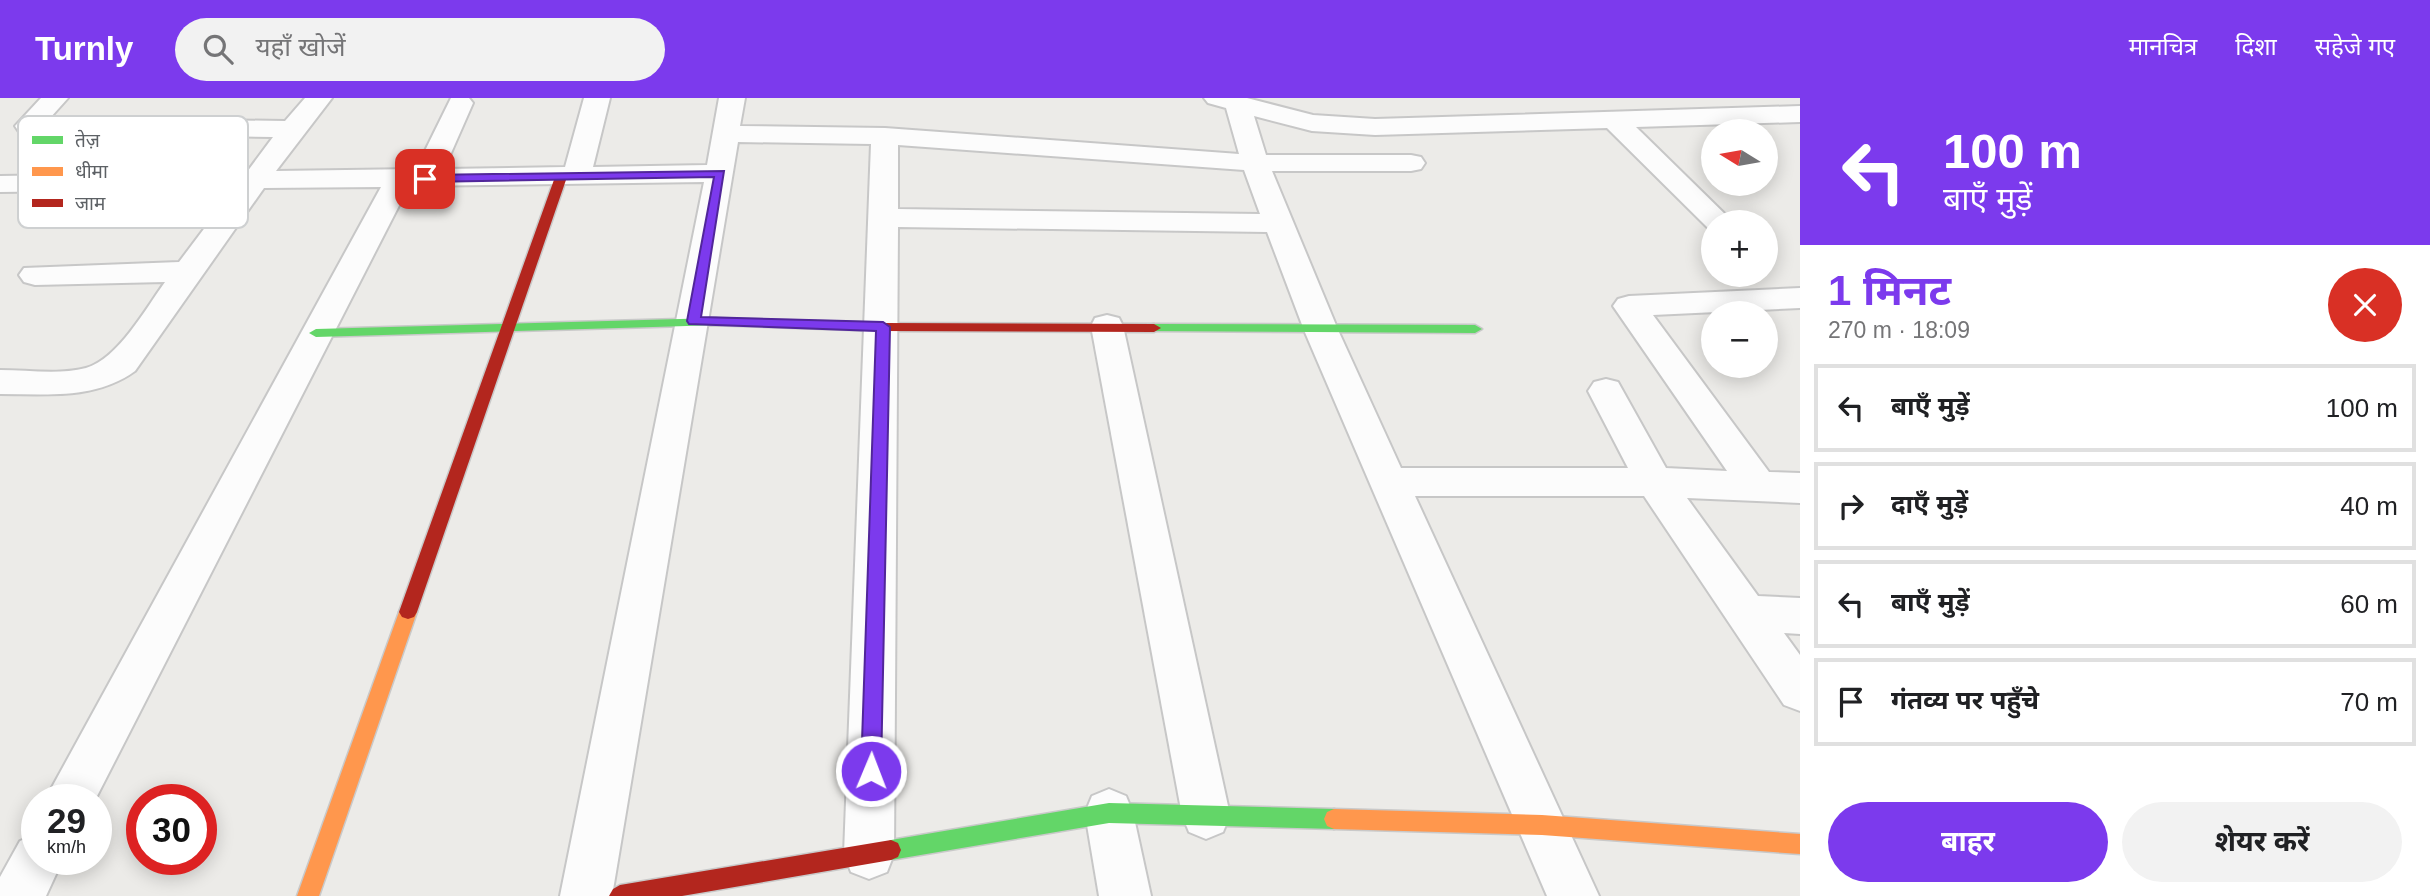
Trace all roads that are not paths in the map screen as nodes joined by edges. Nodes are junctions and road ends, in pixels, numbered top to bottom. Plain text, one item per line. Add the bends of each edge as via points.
1 (55, 98) edge
2 (319, 98) edge
3 (597, 98) edge
4 (1358, 98) edge
5 (1506, 98) edge
6 (1222, 100) edge
7 (460, 103) dead end
8 (169, 105) dead end
9 (1800, 114) edge
10 (38, 116) edge
11 (157, 116) edge
12 (729, 116) edge
13 (1616, 121) junction
14 (1528, 124) junction
15 (1375, 127) junction
16 (248, 129) edge
17 (292, 129) junction
18 (886, 136) junction
19 (1255, 163) junction
20 (1411, 163) dead end
21 (720, 173) junction
22 (569, 177) junction
23 (412, 179) junction
24 (248, 183) edge
25 (253, 183) junction
26 (0, 184) edge
27 (18, 184) edge
28 (248, 190) edge
29 (1706, 210) edge
30 (884, 218) junction
31 (1278, 223) junction
32 (219, 228) edge
33 (186, 272) junction
34 (35, 275) dead end
35 (1787, 300) edge
36 (694, 321) junction
37 (1107, 326) junction
38 (509, 327) junction
39 (883, 327) junction
40 (1475, 329) dead end
41 (1321, 330) junction
42 (316, 333) junction
43 (0, 382) edge
44 (1606, 391) dead end
45 (1388, 482) junction
46 (1655, 482) junction
47 (1758, 486) junction
48 (1800, 488) edge
49 (1746, 613) junction
50 (1800, 616) edge
51 (1800, 691) edge
52 (77, 784) edge
53 (1109, 813) junction
54 (1206, 816) junction
55 (1542, 825) junction
56 (1800, 845) edge
57 (869, 854) junction
58 (29, 875) edge
59 (18, 896) edge
60 (308, 896) edge
61 (586, 896) edge
62 (620, 896) edge
63 (1125, 896) edge
64 (1573, 896) edge

1 - 10 street
2 - 17 street
3 - 22 street
4 - 15 street
5 - 14 street
6 - 15 street via 1312,123
6 - 19 street
7 - 23 street
8 - 11 street
9 - 13 street
12 - 18 street
12 - 21 street
13 - 14 street
13 - 29 street
14 - 15 street
16 - 17 street
17 - 25 street
18 - 19 street
18 - 30 street
19 - 20 street
19 - 31 street
21 - 22 street
21 - 36 street
22 - 23 street
22 - 38 street
23 - 25 street
23 - 42 street
24 - 25 street
25 - 28 street
26 - 27 street
30 - 31 street
30 - 39 street
31 - 41 street
32 - 33 street
33 - 34 street
33 - 43 street via 112,373 92,380
35 - 47 street via 1629,306
36 - 38 street
36 - 39 street
36 - 61 street
37 - 39 street
37 - 41 street
37 - 54 street
38 - 42 street
38 - 60 street
39 - 57 street
40 - 41 street
41 - 45 street
42 - 52 street
44 - 46 street
45 - 46 street
45 - 55 street
46 - 47 street
46 - 49 street
47 - 48 street
49 - 50 street
49 - 51 street
53 - 54 street
53 - 57 street
53 - 63 street
54 - 55 street
55 - 56 street
55 - 64 street
57 - 62 street
58 - 59 street

